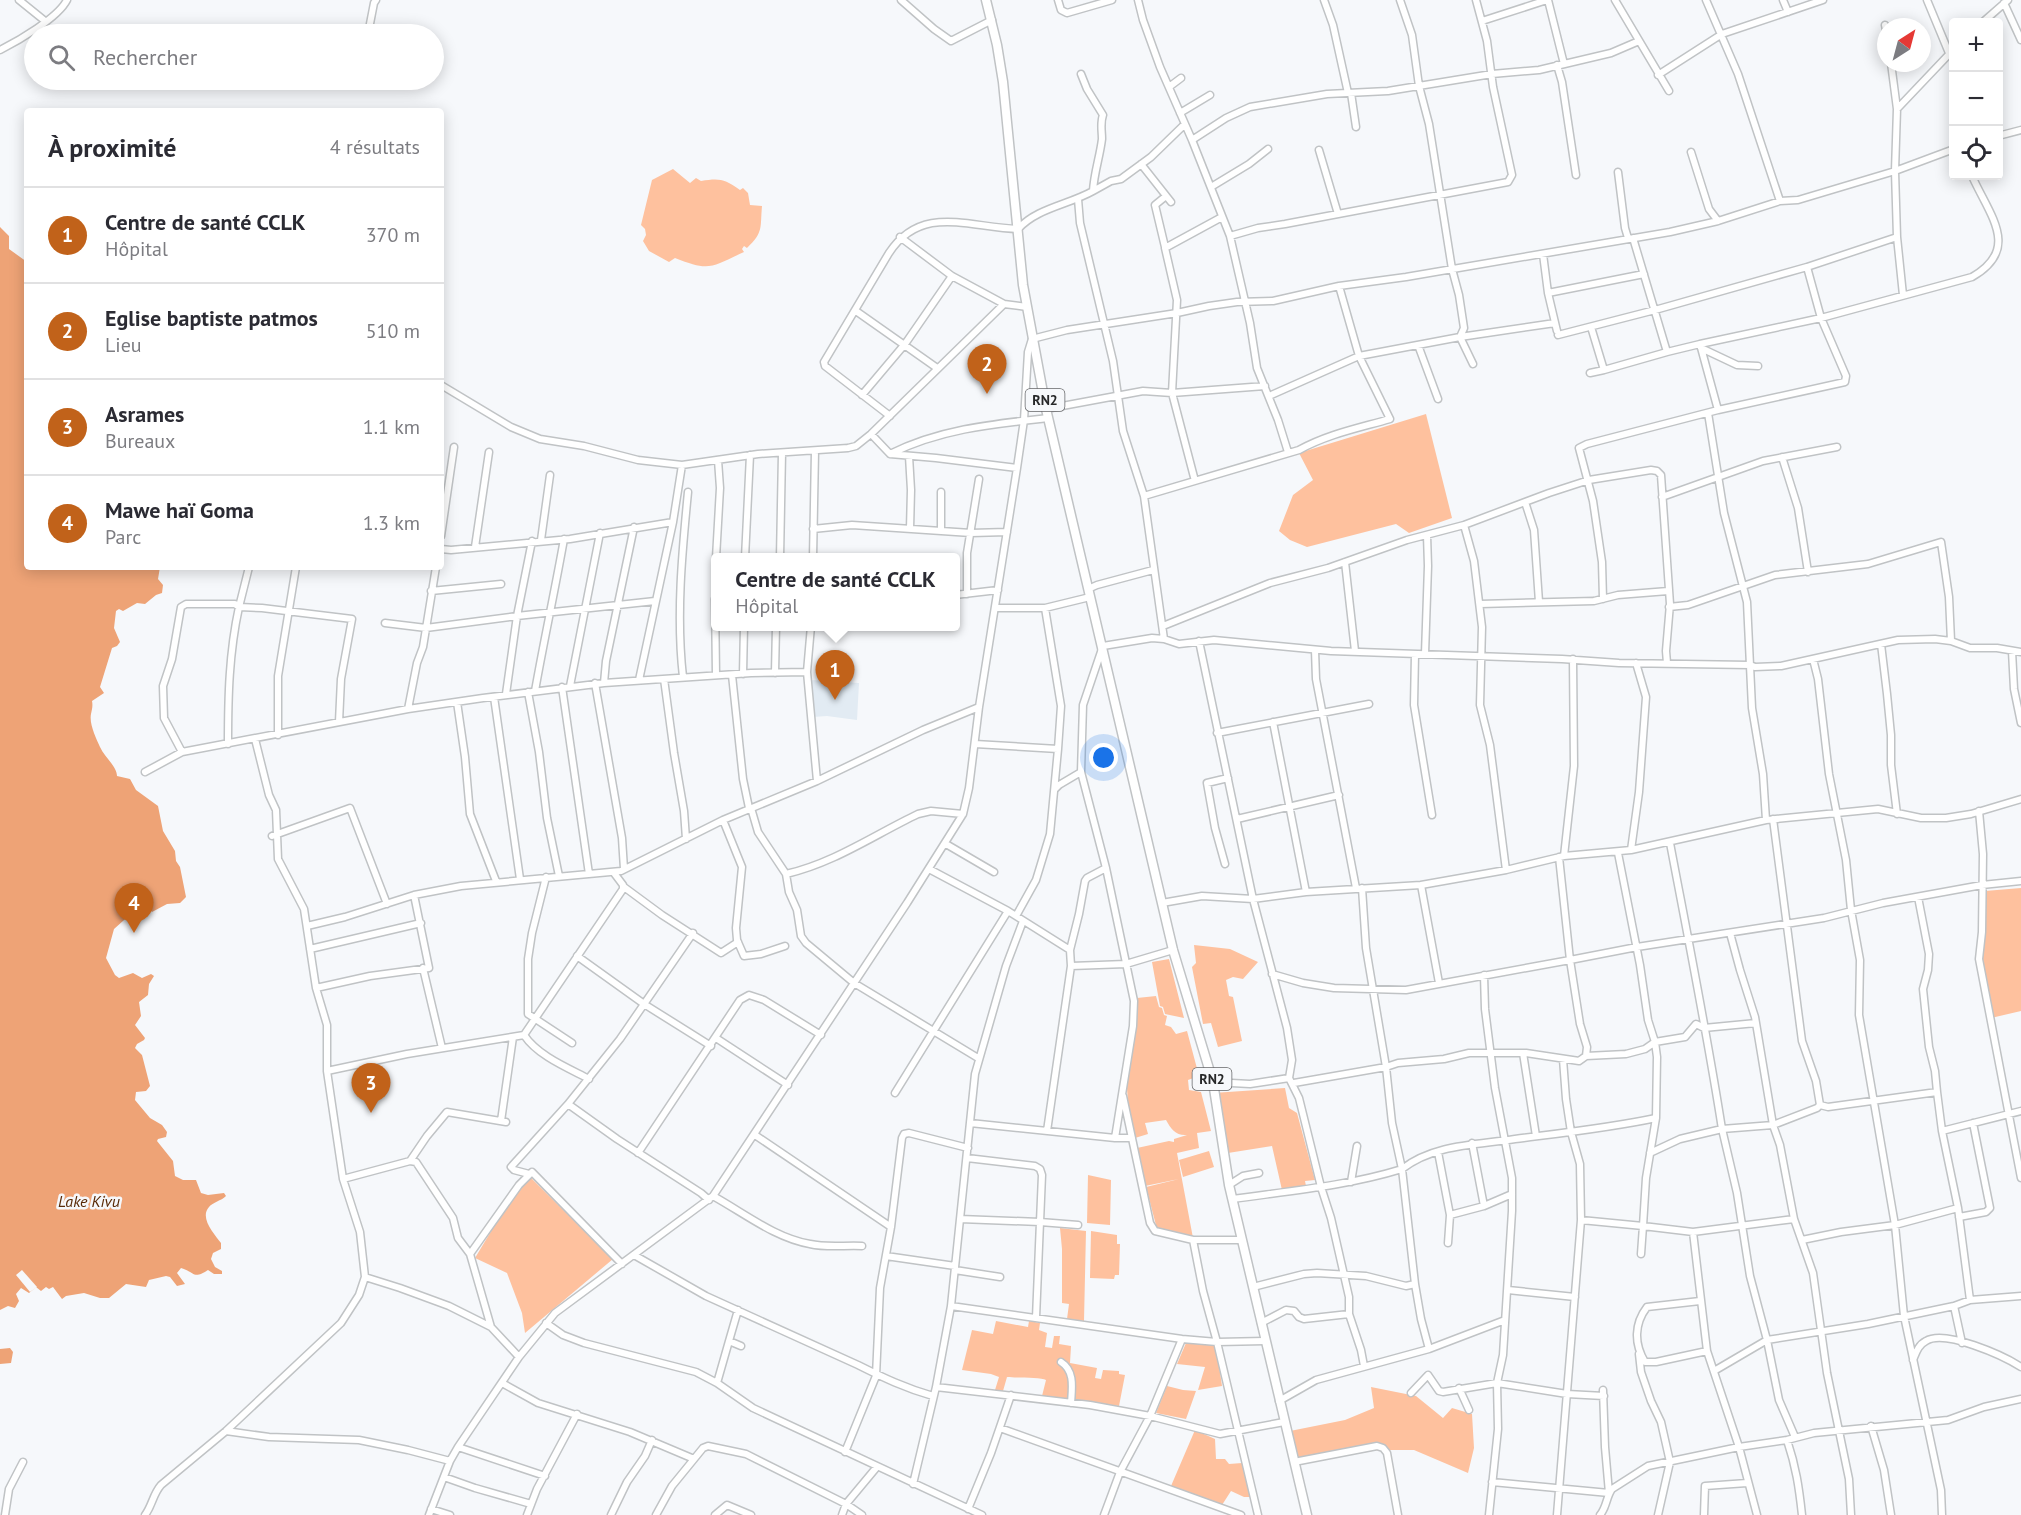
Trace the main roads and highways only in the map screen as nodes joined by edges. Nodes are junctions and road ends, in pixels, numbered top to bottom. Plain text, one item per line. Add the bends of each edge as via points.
1 (986, 0) edge
2 (1307, 1515) edge

1 - 2 highway, RN2 via 1003,82 1027,307 1047,413 1173,950 1213,1082 1228,1185

